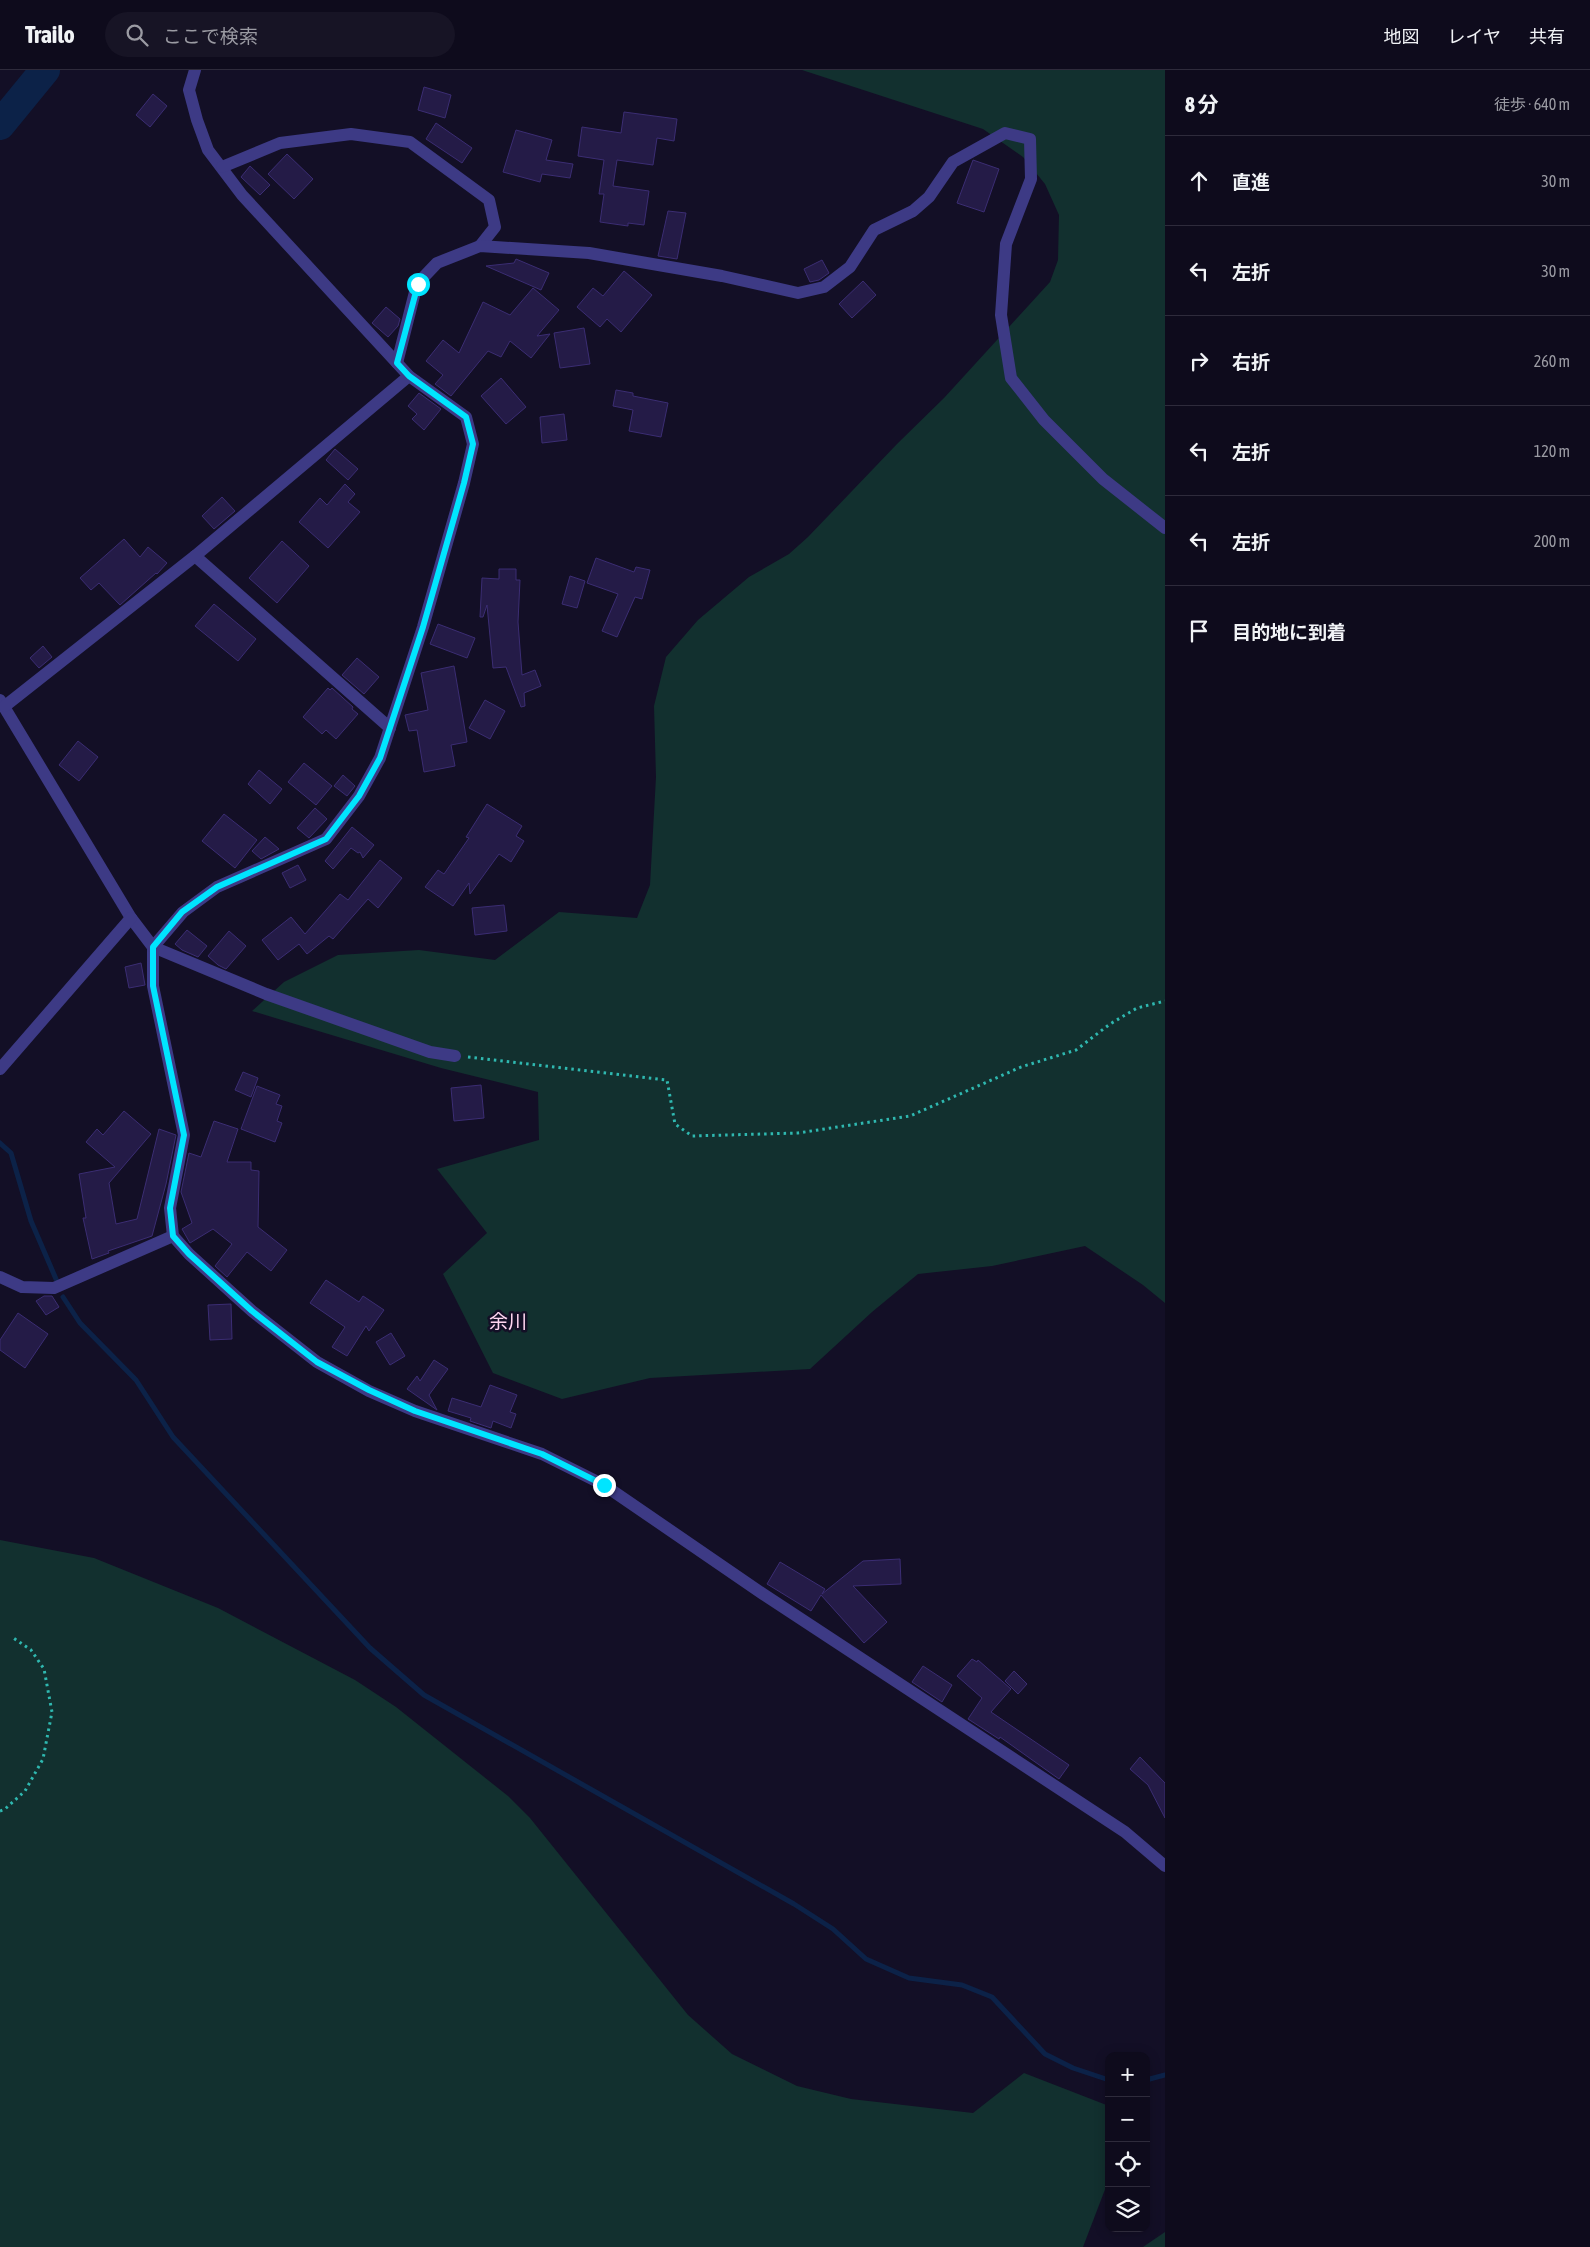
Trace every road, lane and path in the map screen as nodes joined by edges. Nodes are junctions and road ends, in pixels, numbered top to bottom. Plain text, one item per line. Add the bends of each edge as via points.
1 (195, 70) edge
2 (222, 167) junction
3 (480, 246) junction
4 (397, 363) junction
5 (409, 376) junction
6 (1165, 528) edge
7 (196, 556) junction
8 (3, 703) edge
9 (390, 728) junction
10 (130, 918) junction
11 (153, 947) junction
12 (1165, 1001) edge
13 (455, 1056) joint
14 (0, 1069) edge
15 (173, 1236) junction
16 (0, 1277) edge
17 (12, 1637) dead end
18 (0, 1811) edge
19 (1165, 1866) edge

1 - 2 street via 189,90 208,150
2 - 3 street via 280,143 352,134 410,142 489,200 495,227
2 - 4 street via 242,195
3 - 4 street via 437,263 418,284
3 - 6 street via 589,253 798,293 824,287 850,267 874,230 914,211 929,197 953,162 1005,133 1030,139 1031,179 1005,253 1001,315 1011,378 1044,420 1103,479
4 - 5 street
5 - 7 street
5 - 9 street via 466,417 473,444 423,627
7 - 8 street
7 - 9 street
8 - 10 street
9 - 11 street via 380,758 359,796 326,839 217,887 182,912
10 - 11 street
10 - 14 street
11 - 13 street via 266,994 430,1052
11 - 15 street via 153,986 184,1135 170,1208
12 - 13 path via 1137,1008 1076,1050 1021,1067 910,1116 798,1133 692,1136 675,1124 667,1080
15 - 16 street via 54,1288 22,1287
15 - 19 street via 252,1311 317,1362 415,1411 542,1454 604,1485 763,1594 1125,1832
17 - 18 path via 31,1650 44,1668 52,1712 43,1759 25,1791

